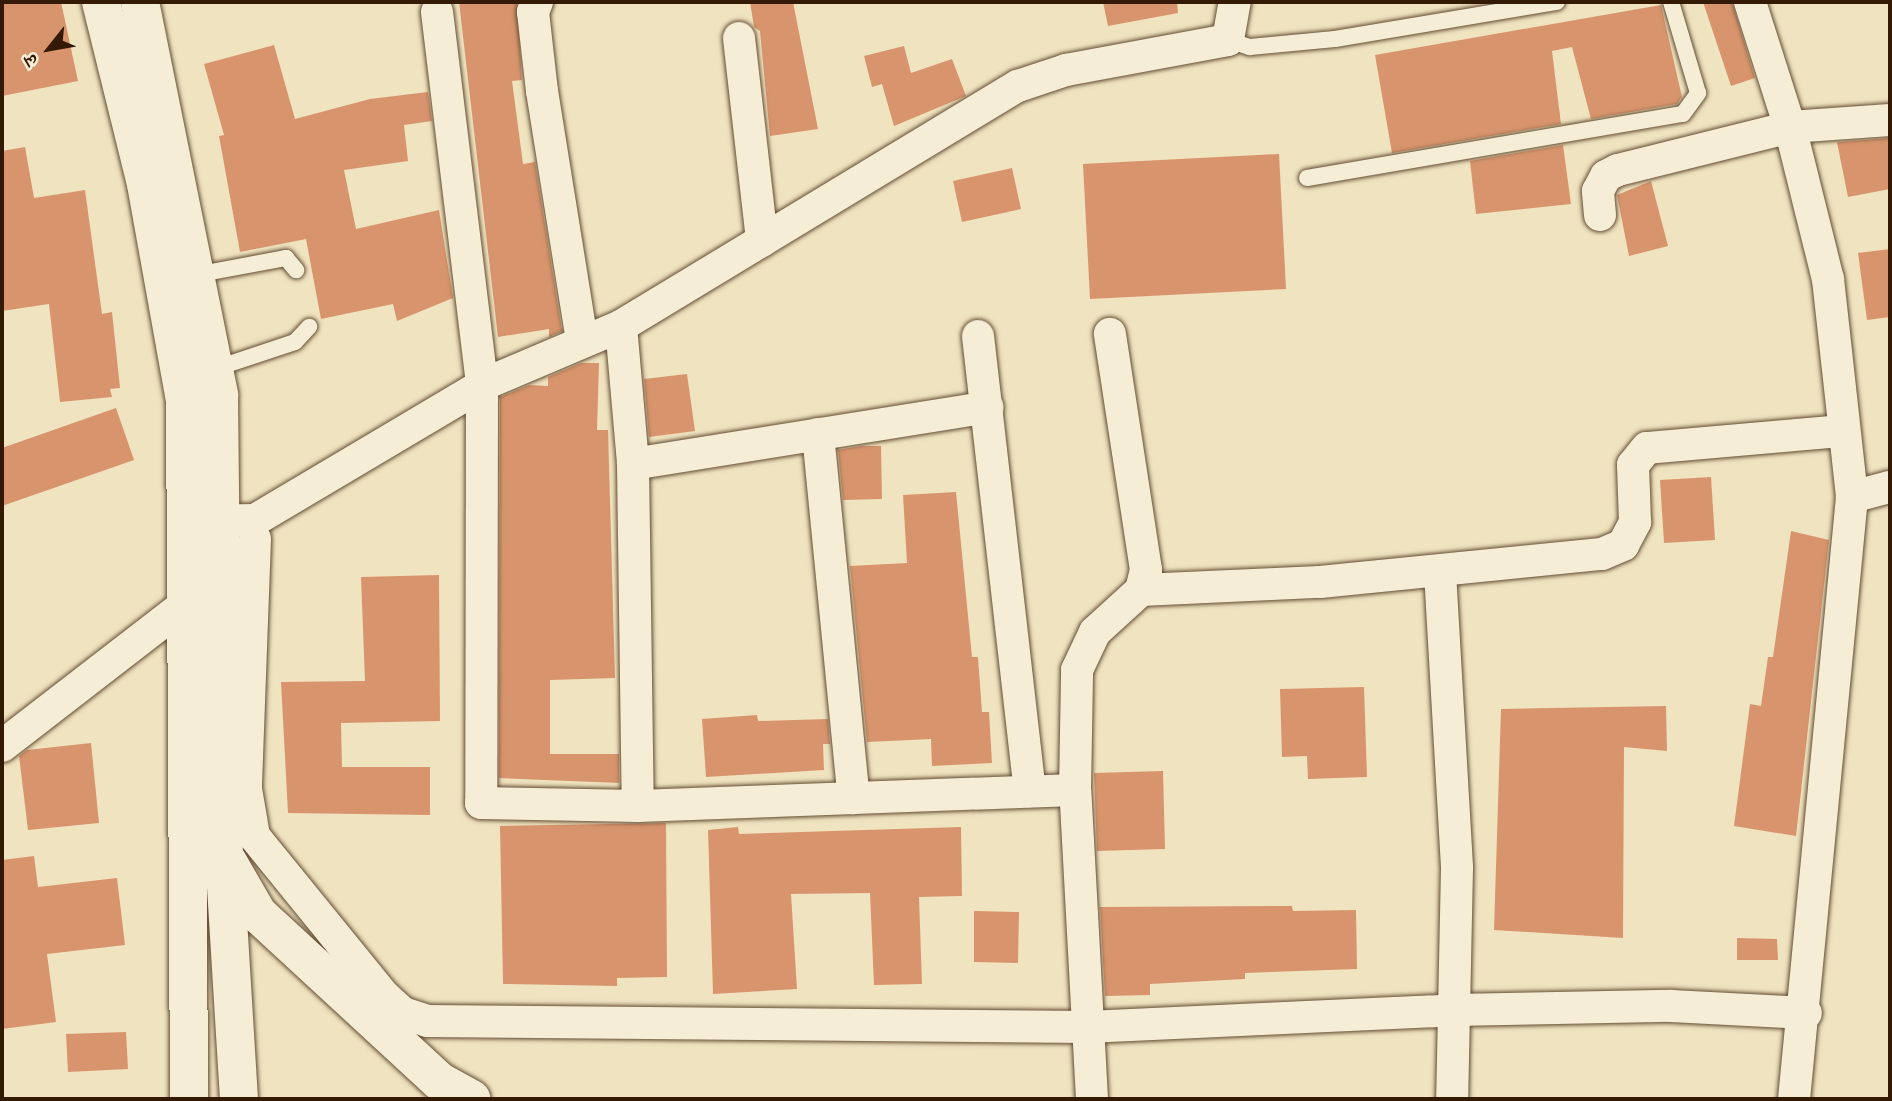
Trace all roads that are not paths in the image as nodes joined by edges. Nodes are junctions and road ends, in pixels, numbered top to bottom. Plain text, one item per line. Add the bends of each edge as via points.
1 (101, 2) edge
2 (140, 2) edge
3 (537, 2) edge
4 (1235, 2) edge
5 (1557, 2) edge
6 (1671, 2) edge
7 (1750, 2) edge
8 (437, 12) dead end
9 (739, 38) dead end
10 (1228, 40) junction
11 (1890, 120) edge
12 (1790, 127) junction
13 (1307, 178) dead end
14 (162, 181) junction
15 (1600, 215) dead end
16 (762, 241) junction
17 (296, 270) dead end
18 (195, 275) junction
19 (621, 326) junction
20 (309, 327) dead end
21 (1110, 334) dead end
22 (978, 337) dead end
23 (582, 342) junction
24 (214, 369) junction
25 (482, 384) junction
26 (987, 407) junction
27 (1841, 431) junction
28 (818, 434) junction
29 (633, 464) junction
30 (1890, 487) edge
31 (1852, 497) junction
32 (201, 521) junction
33 (255, 539) dead end
34 (1440, 572) junction
35 (218, 579) junction
36 (1141, 590) junction
37 (184, 606) junction
38 (2, 746) edge
39 (1075, 790) junction
40 (1030, 791) junction
41 (854, 798) junction
42 (638, 806) junction
43 (224, 854) junction
44 (1455, 1010) junction
45 (1806, 1013) junction
46 (1087, 1027) junction
47 (189, 1099) edge
48 (239, 1099) edge
49 (471, 1099) edge
50 (1092, 1099) edge
51 (1452, 1099) edge
52 (1794, 1099) edge

1 - 14 main road
2 - 14 main road
3 - 23 street via 533,12 542,91
4 - 10 street
5 - 10 lane via 1335,39 1250,47
6 - 13 lane via 1698,93 1683,114
7 - 12 street
8 - 25 street
9 - 16 street
10 - 16 street via 1066,70 1018,86
11 - 12 street
12 - 15 street via 1618,170 1606,176 1598,191
12 - 27 street via 1828,279
14 - 18 main road
14 - 32 main road
16 - 19 street
17 - 18 lane via 286,258
18 - 24 main road
19 - 23 street
19 - 29 street
20 - 24 lane via 295,342
21 - 36 street via 1145,547
22 - 26 street
23 - 25 street
24 - 32 main road via 219,395
25 - 32 street via 255,520
25 - 42 street via 481,803
26 - 28 street
26 - 40 street
27 - 31 street
27 - 34 street via 1647,448 1633,465 1634,522 1623,545 1602,554
28 - 29 street
28 - 41 street
29 - 42 street
30 - 31 street
31 - 45 street
32 - 35 main road
32 - 37 main road
33 - 46 street via 246,789 254,836 403,1013 427,1021
34 - 36 street
34 - 44 street via 1457,869
35 - 37 street
35 - 43 main road
36 - 39 street via 1084,648 1076,670
37 - 38 street
37 - 47 main road
39 - 40 street
39 - 46 street
40 - 41 street
41 - 42 street
43 - 48 main road
43 - 49 main road via 258,914 439,1081
44 - 45 street via 1671,1006
44 - 46 street
44 - 51 street
45 - 52 street
46 - 50 street

